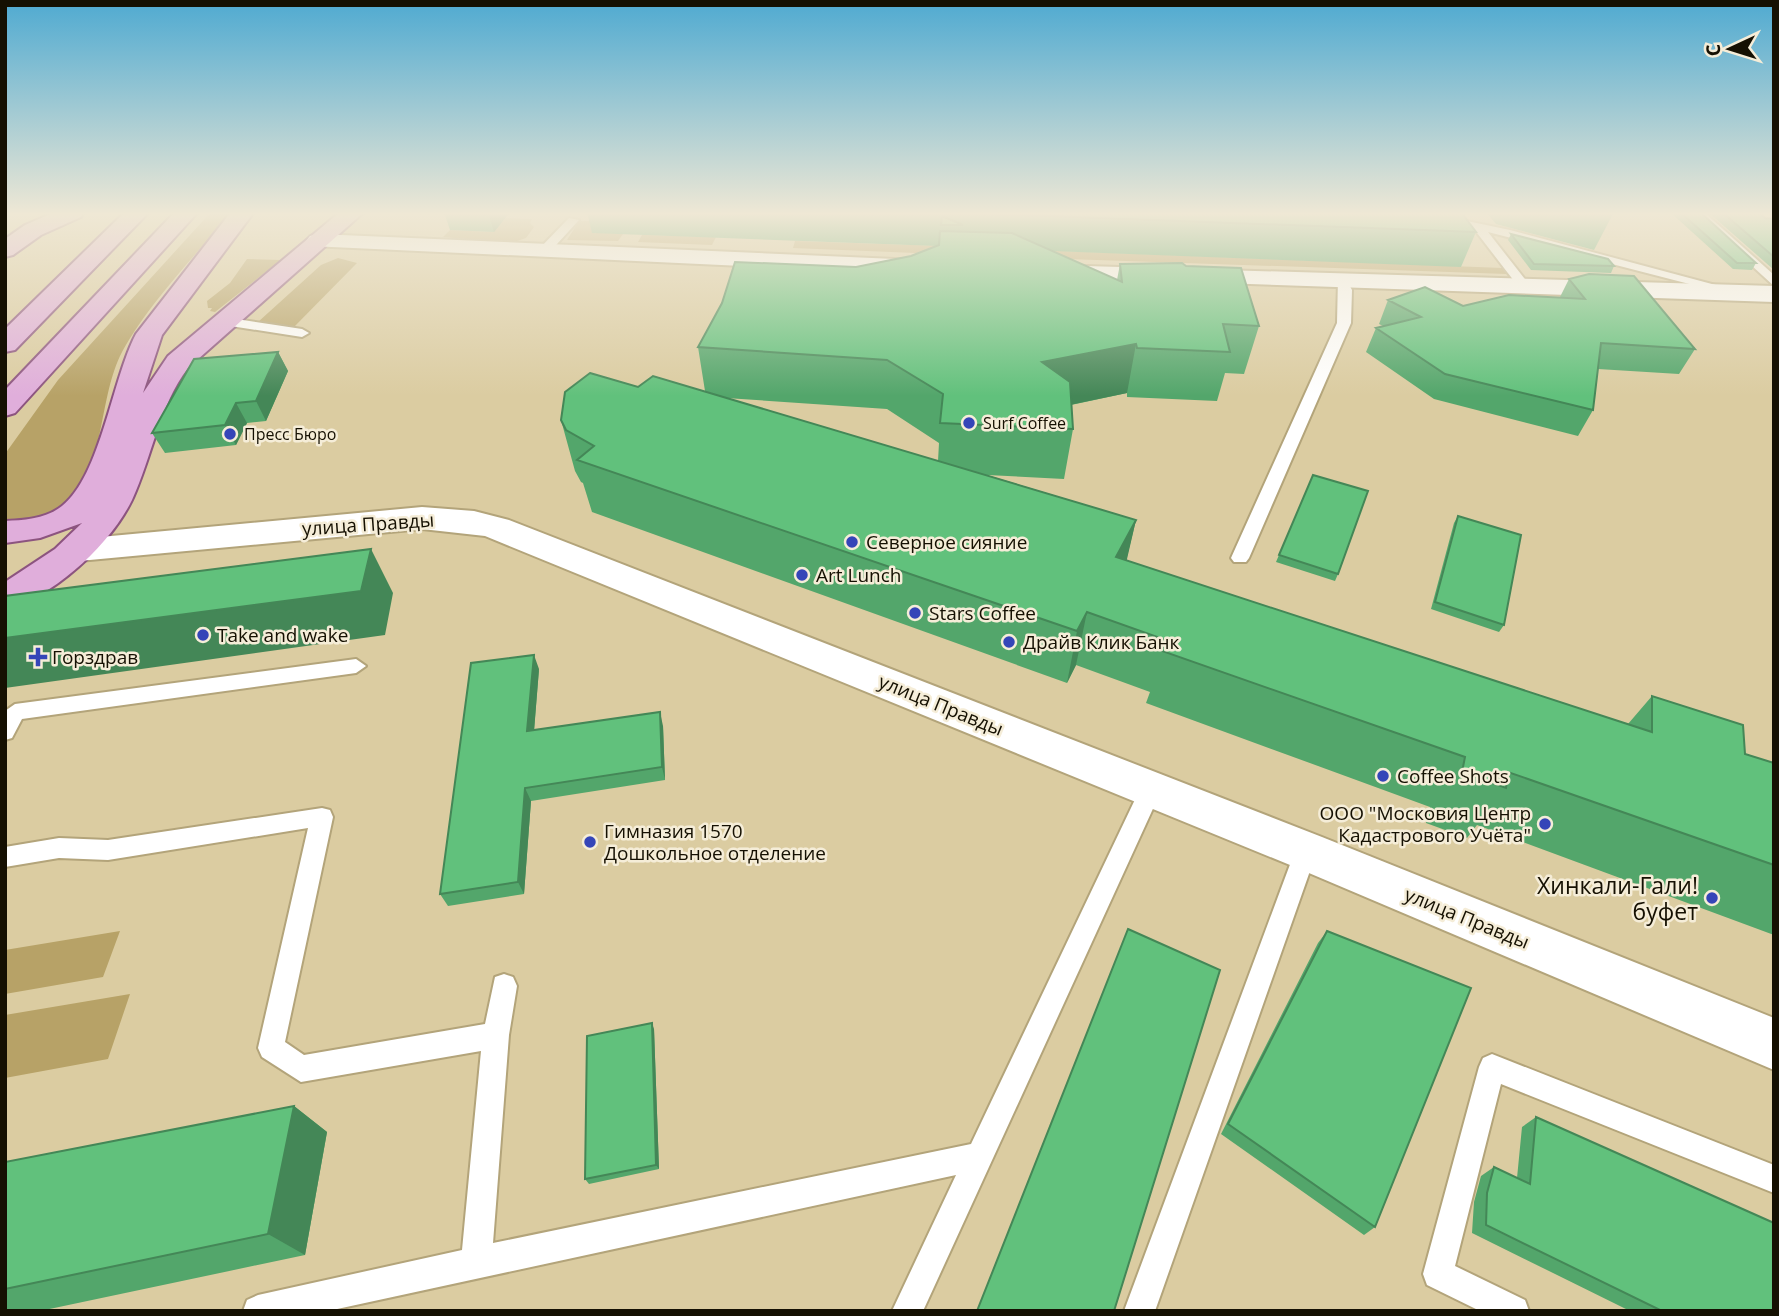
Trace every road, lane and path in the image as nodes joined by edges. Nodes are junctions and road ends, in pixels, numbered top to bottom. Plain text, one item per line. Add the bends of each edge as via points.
1 (76, 273) edge
2 (130, 273) edge
3 (196, 273) edge
4 (213, 273) edge
5 (280, 273) edge
6 (1094, 273) edge
7 (1514, 273) edge
8 (1662, 273) edge
9 (1342, 282) junction
10 (1525, 287) junction
11 (1740, 293) junction
12 (1774, 294) edge
13 (223, 321) junction
14 (302, 333) dead end
15 (5, 344) edge
16 (5, 407) edge
17 (144, 425) junction
18 (5, 532) edge
19 (79, 550) junction
20 (1240, 558) dead end
21 (5, 598) edge
22 (356, 666) dead end
23 (10, 711) edge
24 (5, 732) edge
25 (1151, 789) junction
26 (1306, 851) junction
27 (5, 857) edge
28 (504, 986) dead end
29 (496, 1035) junction
30 (1774, 1044) edge
31 (979, 1156) junction
32 (1774, 1179) edge
33 (476, 1262) junction
34 (258, 1311) edge
35 (907, 1311) edge
36 (1139, 1311) edge
37 (1514, 1311) edge

1 - 15 main road
2 - 16 main road
3 - 18 main road via 149,334 98,478 84,504 54,523
4 - 17 main road via 169,332 153,367
5 - 13 main road
6 - 9 street
7 - 10 lane
8 - 11 lane
9 - 10 street
9 - 20 lane via 1346,290 1344,323
10 - 11 street
11 - 12 street
13 - 14 lane
13 - 17 main road via 170,372
17 - 19 main road via 115,501
19 - 21 main road
19 - 25 street, улица Правды via 391,520 474,522
22 - 23 lane
23 - 24 lane
25 - 26 street, улица Правды
25 - 31 lane
26 - 30 street, улица Правды
26 - 36 lane
27 - 29 lane via 59,848 108,850 323,817 271,1048 301,1069
28 - 29 lane
29 - 33 lane
31 - 33 lane
31 - 35 lane
32 - 37 lane via 1492,1067 1438,1274
33 - 34 lane

